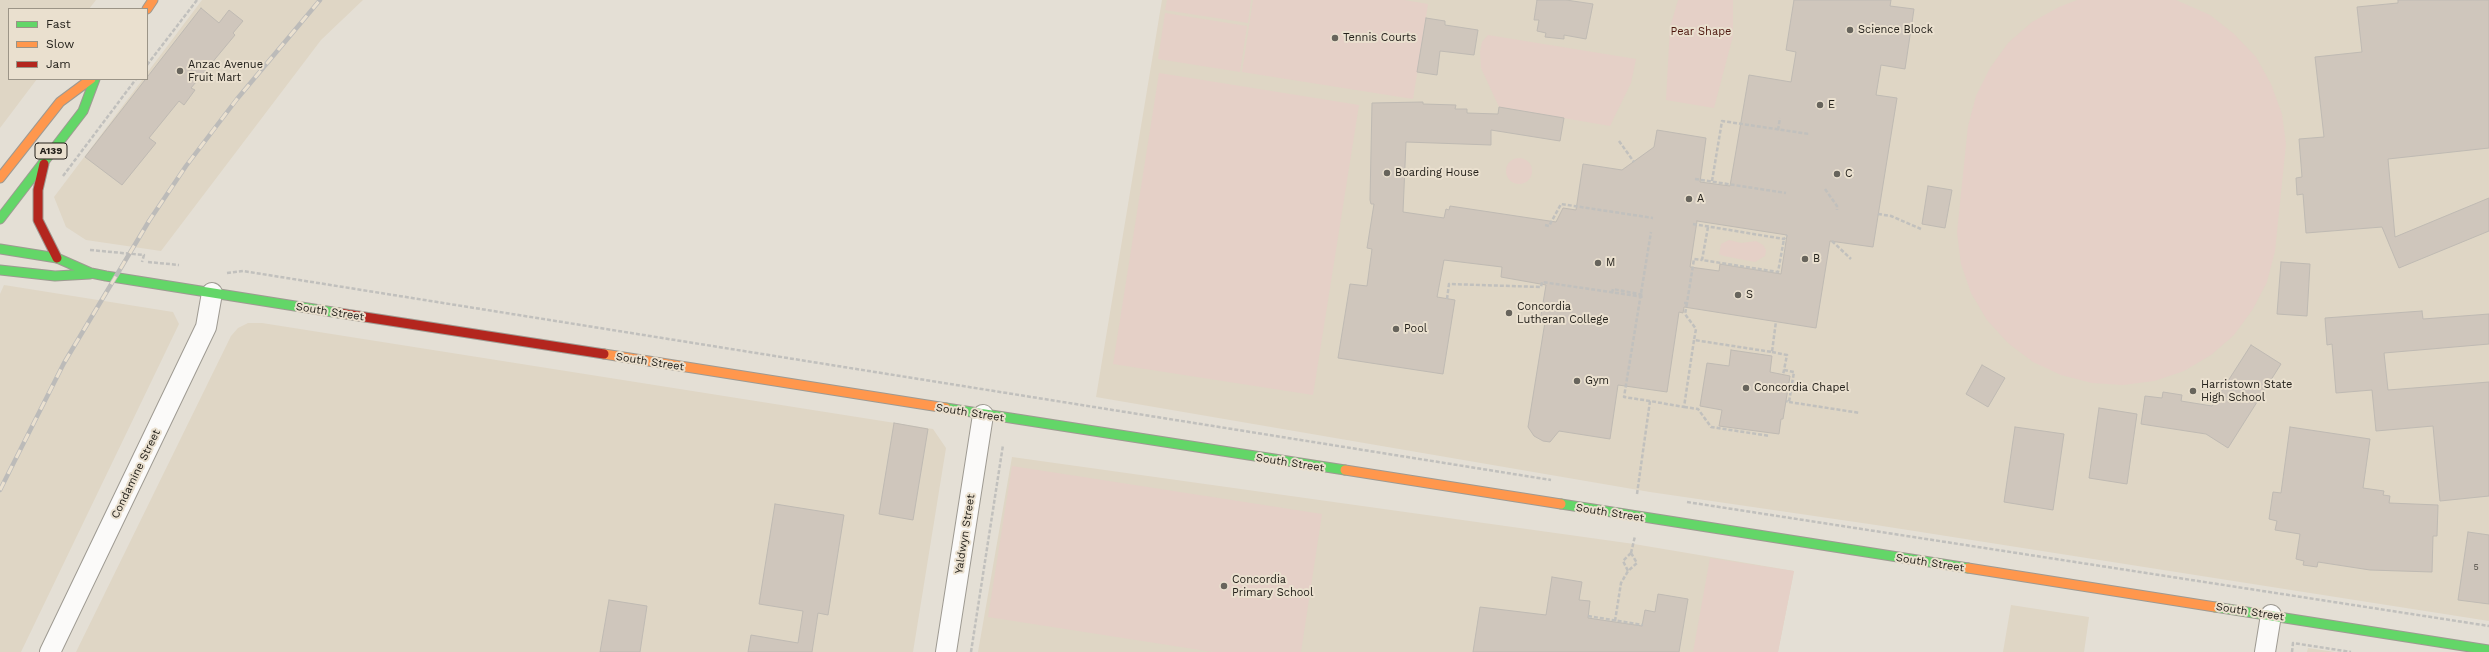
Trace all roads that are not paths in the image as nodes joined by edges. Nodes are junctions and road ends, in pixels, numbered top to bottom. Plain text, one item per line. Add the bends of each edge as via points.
1 (153, 0) edge
2 (147, 8) edge
3 (89, 80) edge
4 (95, 80) edge
5 (45, 159) junction
6 (0, 178) edge
7 (0, 219) edge
8 (0, 249) edge
9 (57, 258) junction
10 (0, 270) edge
11 (91, 273) junction
12 (212, 293) junction
13 (983, 415) junction
14 (2271, 615) junction
15 (2489, 650) edge
16 (50, 652) edge
17 (946, 652) edge
18 (2265, 652) edge

1 - 2 main road
3 - 6 main road, A139 via 60,102
4 - 5 main road, A139 via 83,111
5 - 7 main road, A139
5 - 9 main road via 38,190 38,220
8 - 9 main road, South Street
9 - 11 main road, South Street
10 - 11 main road, South Street via 55,276
11 - 12 main road, South Street
12 - 13 main road, South Street
12 - 16 street, Condamine Street via 206,327
13 - 14 main road, South Street
13 - 17 street, Yaldwyn Street
14 - 15 main road, South Street
14 - 18 street

